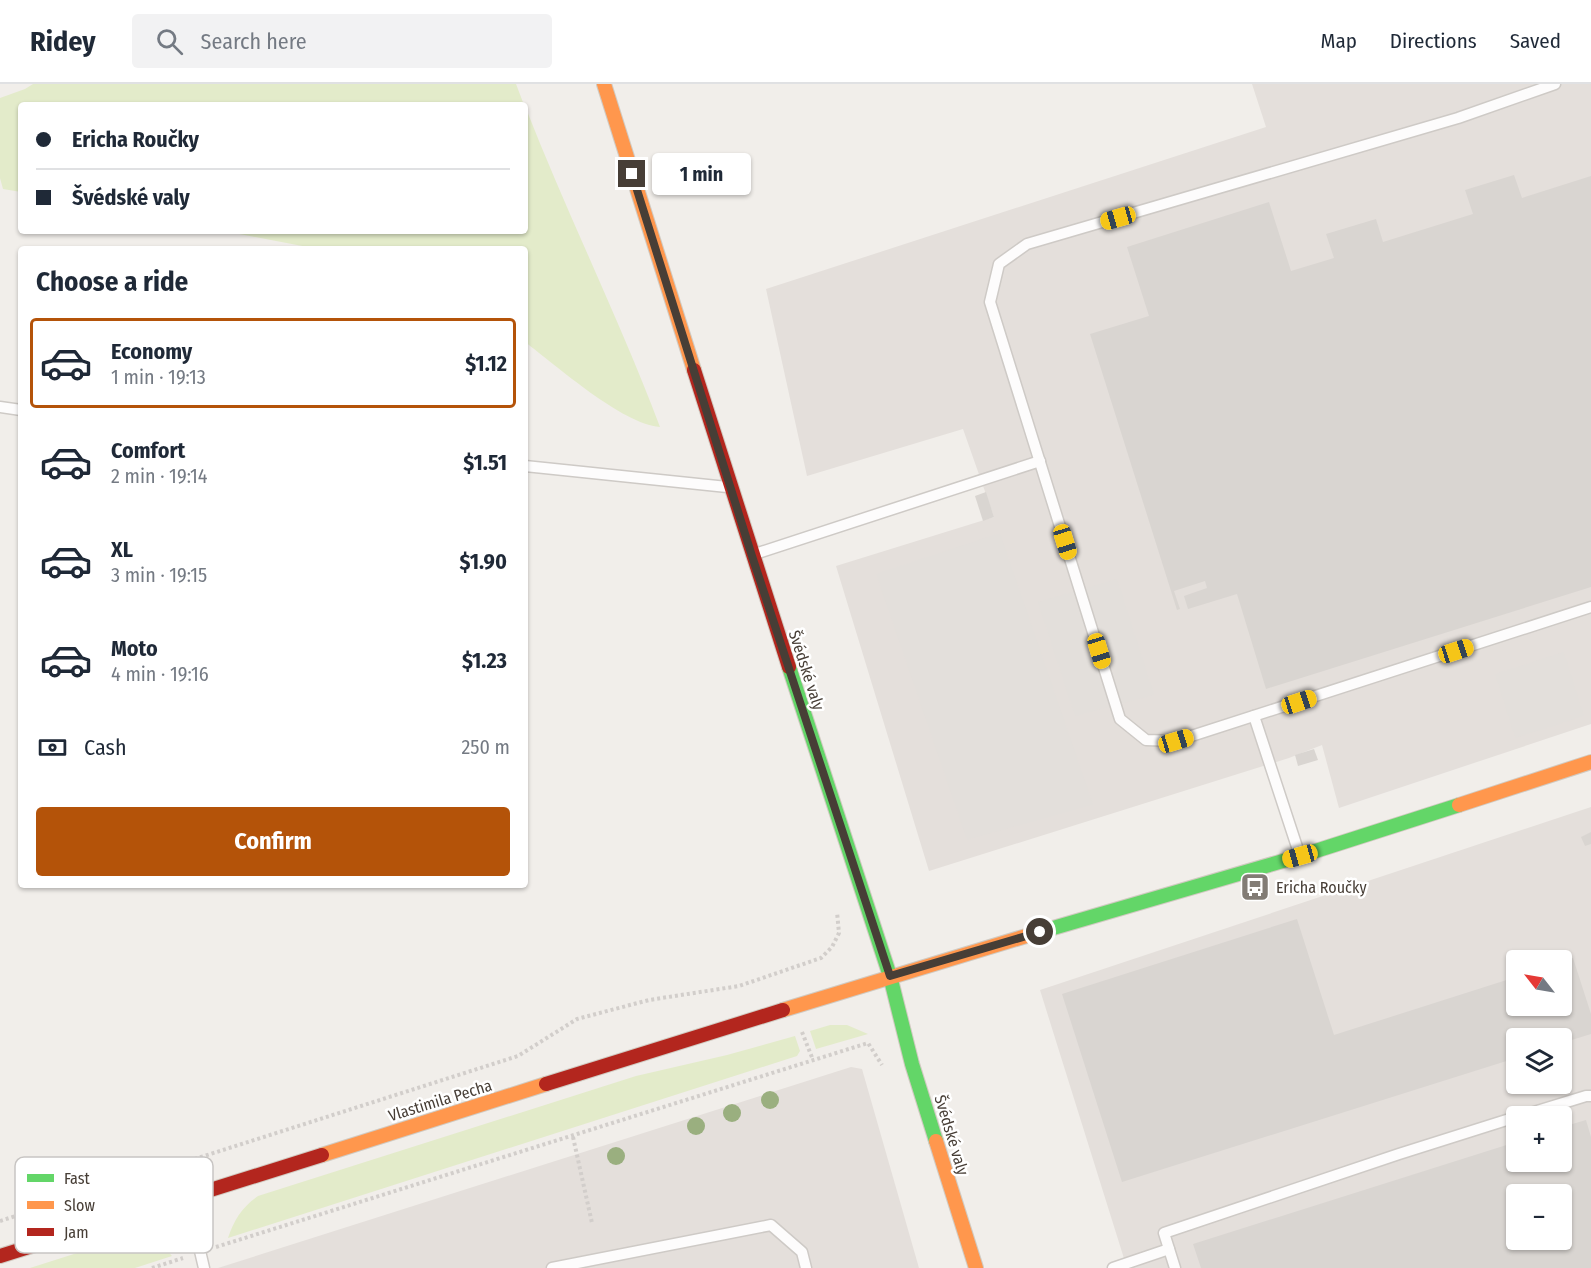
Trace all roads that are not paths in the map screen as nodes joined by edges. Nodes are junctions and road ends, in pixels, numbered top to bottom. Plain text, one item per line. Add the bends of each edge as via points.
1 (604, 84) edge
2 (1555, 84) edge
3 (0, 407) edge
4 (18, 410) edge
5 (1040, 461) junction
6 (528, 466) edge
7 (730, 487) junction
8 (752, 556) junction
9 (1591, 607) edge
10 (1254, 716) junction
11 (1591, 762) edge
12 (1300, 856) junction
13 (890, 976) junction
14 (1591, 1096) edge
15 (1554, 1106) edge
16 (1506, 1120) edge
17 (213, 1189) edge
18 (1169, 1249) junction
19 (15, 1251) edge
20 (200, 1253) edge
21 (0, 1256) edge
22 (204, 1268) edge
23 (552, 1268) edge
24 (806, 1268) edge
25 (976, 1268) edge
26 (1113, 1268) edge
27 (1175, 1268) edge

1 - 7 street, Švédské valy
2 - 5 lane via 1458,118 1027,244 999,264 990,302
3 - 4 lane
5 - 8 lane
5 - 10 lane via 1120,719 1146,740 1176,741
6 - 7 lane
7 - 8 street, Švédské valy
8 - 13 street, Švédské valy
9 - 10 lane
10 - 12 lane
11 - 12 street
12 - 13 street
13 - 17 street, Vlastimila Pecha
13 - 25 street, Švédské valy via 912,1064
14 - 15 lane
16 - 18 lane via 1164,1233
18 - 26 lane
18 - 27 lane
19 - 21 street, Vlastimila Pecha
20 - 22 lane
23 - 24 lane via 771,1225 802,1252

